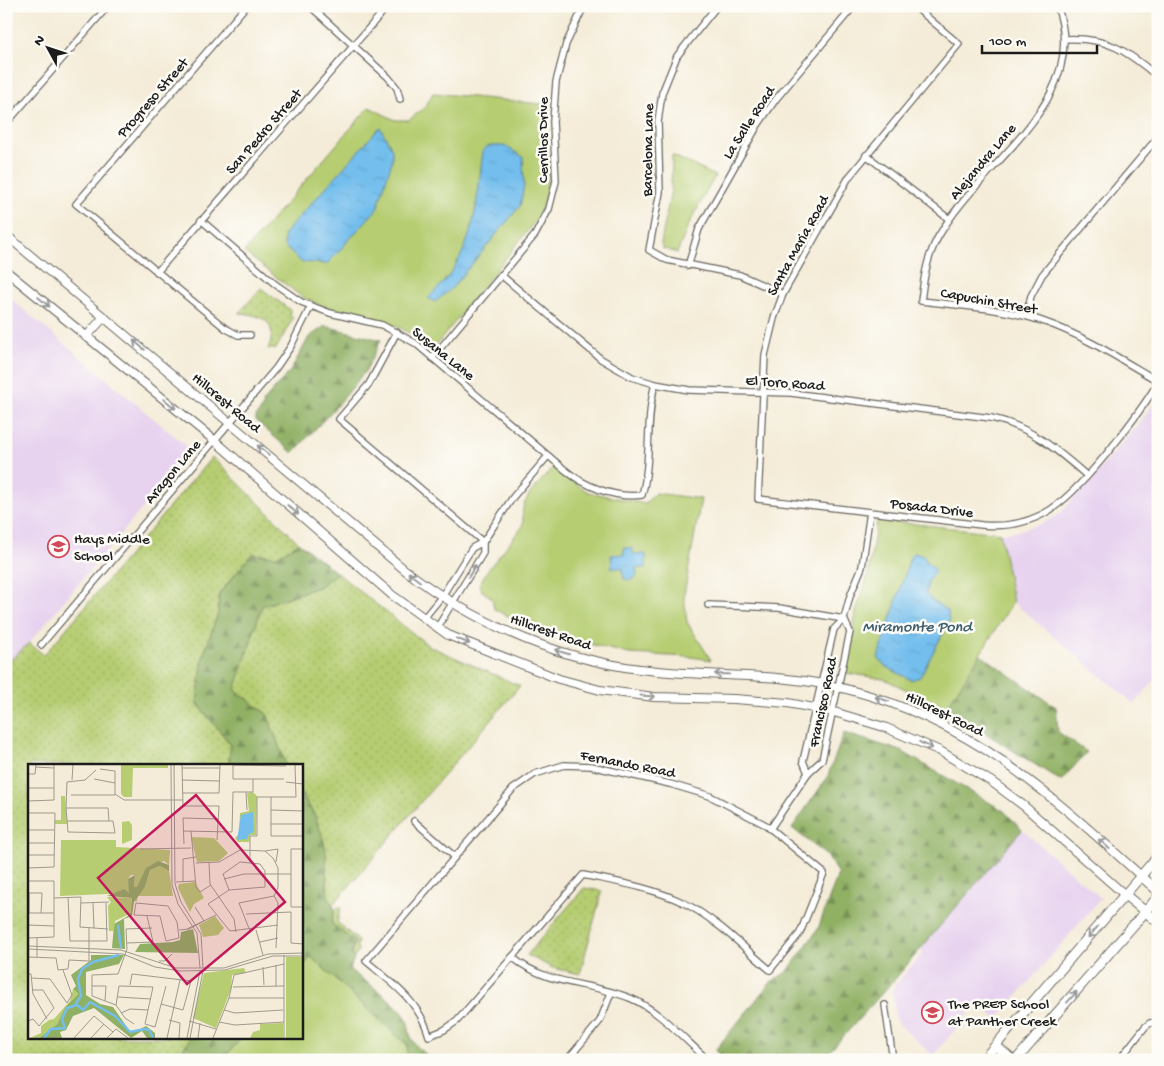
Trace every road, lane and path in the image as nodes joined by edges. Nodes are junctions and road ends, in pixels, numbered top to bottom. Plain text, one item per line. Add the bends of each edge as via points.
1 (108, 6) edge
2 (246, 6) edge
3 (310, 6) edge
4 (388, 6) edge
5 (584, 6) edge
6 (854, 6) edge
7 (914, 6) edge
8 (1057, 6) edge
9 (714, 7) edge
10 (1064, 39) junction
11 (355, 45) junction
12 (1158, 77) edge
13 (400, 99) dead end
14 (6, 124) edge
15 (1158, 137) edge
16 (866, 155) junction
17 (949, 219) junction
18 (201, 220) junction
19 (6, 235) edge
20 (688, 266) junction
21 (6, 271) edge
22 (156, 272) junction
23 (501, 275) junction
24 (783, 294) junction
25 (921, 301) joint
26 (311, 306) junction
27 (104, 316) junction
28 (1026, 316) junction
29 (397, 332) junction
30 (250, 335) dead end
31 (86, 337) junction
32 (432, 358) junction
33 (1158, 382) edge
34 (654, 384) junction
35 (762, 392) junction
36 (230, 422) junction
37 (214, 440) junction
38 (548, 456) junction
39 (1086, 475) junction
40 (758, 499) joint
41 (870, 512) junction
42 (483, 542) junction
43 (442, 596) junction
44 (453, 603) junction
45 (708, 605) dead end
46 (424, 618) junction
47 (844, 619) junction
48 (437, 628) junction
49 (41, 645) dead end
50 (822, 683) junction
51 (839, 687) junction
52 (817, 708) junction
53 (834, 712) junction
54 (808, 773) junction
55 (414, 821) dead end
56 (770, 829) junction
57 (1158, 856) edge
58 (455, 857) junction
59 (1141, 876) junction
60 (1158, 891) edge
61 (1125, 895) junction
62 (1158, 897) edge
63 (1146, 912) junction
64 (1158, 922) edge
65 (512, 957) junction
66 (612, 993) junction
67 (885, 1005) dead end
68 (1158, 1022) edge
69 (996, 1046) junction
70 (566, 1060) edge
71 (708, 1060) edge
72 (892, 1060) edge
73 (983, 1060) edge
74 (1012, 1060) edge
75 (1016, 1060) edge
76 (1119, 1060) edge

1 - 14 street
2 - 22 street, Progreso Street via 76,204
3 - 11 street
4 - 11 street, San Pedro Street
5 - 23 street, Cerrillos Drive via 566,44 556,82 553,122 556,172 552,200 534,235
6 - 20 street, La Salle Road via 758,124 699,229
7 - 16 street, Santa Maria Road via 959,44
8 - 10 street
9 - 20 street, Barcelona Lane via 677,56 662,92 658,122 660,192 649,250 656,256
10 - 12 street via 1092,40 1116,46
10 - 17 street, Alejandra Lane via 1060,74 1045,105
11 - 13 street via 388,77 397,88
11 - 18 street, San Pedro Street
15 - 28 street via 1042,275 1034,288
16 - 17 street
16 - 24 street, Santa Maria Road via 842,188
17 - 25 street, Alejandra Lane via 930,254
18 - 22 street, San Pedro Street
18 - 26 street, Susana Lane via 283,290
19 - 27 street, Hillcrest Road
20 - 24 street via 740,275
21 -> 31 street
22 - 30 street via 224,328 238,335
23 - 32 street, Cerrillos Drive
23 - 34 street, El Toro Road via 600,359 626,374
24 - 35 street, Santa Maria Road via 767,344
25 - 28 street, Capuchin Street
26 - 29 street, Susana Lane
26 - 36 street, Aragon Lane via 281,361
27 - 31 street
36 -> 27 street, Hillcrest Road
28 - 33 street, Capuchin Street via 1083,338
29 - 32 street, Susana Lane
29 - 42 street via 369,384 339,419
31 -> 37 street
32 - 38 street, Susana Lane
33 - 39 street, Posada Drive via 1132,422
34 - 35 street, El Toro Road via 689,390
34 - 38 street, Susana Lane via 642,494 633,496 588,485
35 - 39 street, El Toro Road via 1001,420 1039,437
35 - 40 street, Santa Maria Road
36 - 37 street, Aragon Lane
43 -> 36 street, Hillcrest Road via 405,570
37 -> 46 street via 392,595
37 - 49 street, Aragon Lane
38 - 42 street via 513,497
39 - 41 street, Posada Drive via 1053,508 1010,525 982,525
40 - 41 street, Posada Drive
41 - 47 street, Francisco Road via 864,559
42 - 43 street via 472,548
44 -> 42 street via 483,553
43 - 44 street, Hillcrest Road
43 - 46 street
44 - 48 street
50 -> 44 street, Hillcrest Road via 770,676 656,671 600,662 524,639
45 - 47 street via 779,608
46 - 48 street
47 - 50 street, Francisco Road via 834,629
47 - 51 street, Francisco Road via 850,632
48 -> 52 street via 559,679 600,690 654,697 764,701
50 - 51 street, Hillcrest Road
50 - 52 street, Francisco Road
51 - 53 street, Francisco Road
59 -> 51 street, Hillcrest Road via 1036,783 985,748 912,711
52 - 53 street
52 - 54 street, Francisco Road via 803,761
53 - 54 street, Francisco Road via 822,760
53 -> 61 street via 903,734 975,771 1024,806
54 - 56 street
55 - 58 street
56 - 58 street, Fernando Road via 729,804 694,790 571,764 541,771 518,785
56 - 65 street, Fernando Road via 824,873 800,933 770,970 709,918 682,902 650,890 583,875
57 - 59 main road
58 - 65 street, Fernando Road via 366,961 411,1001 429,1036 457,1021
59 - 60 main road, Hillcrest Road
59 - 61 main road
61 - 63 main road
61 -> 69 main road
62 - 63 main road
63 - 64 main road
75 -> 63 main road
65 - 66 street via 544,977
66 - 70 street via 600,1021
66 - 71 street via 646,1007
67 - 72 street
68 - 76 street via 1148,1025
69 - 73 main road
69 - 74 main road

